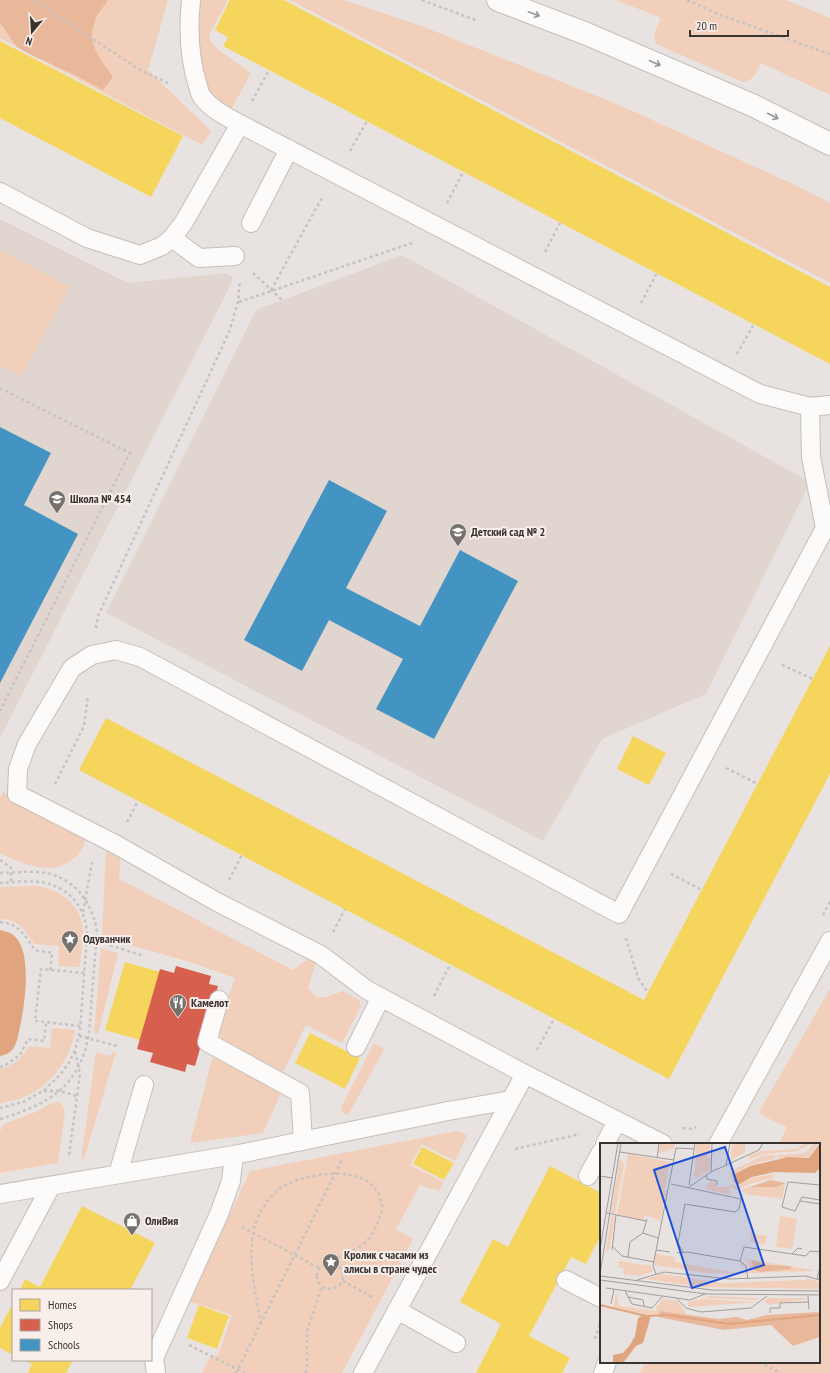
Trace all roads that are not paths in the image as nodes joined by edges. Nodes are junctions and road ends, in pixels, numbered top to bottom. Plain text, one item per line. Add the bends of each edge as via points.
1 (190, 0) edge
2 (498, 0) edge
3 (240, 124) junction
4 (830, 144) edge
5 (290, 149) junction
6 (0, 192) edge
7 (251, 223) dead end
8 (172, 238) junction
9 (235, 256) road end
10 (830, 405) edge
11 (810, 407) junction
12 (830, 941) edge
13 (381, 997) junction
14 (219, 1000) dead end
15 (356, 1047) dead end
16 (525, 1074) junction
17 (144, 1086) dead end
18 (511, 1100) junction
19 (615, 1124) junction
20 (303, 1141) junction
21 (606, 1143) edge
22 (661, 1143) edge
23 (719, 1143) edge
24 (600, 1154) edge
25 (234, 1155) junction
26 (118, 1174) junction
27 (588, 1176) dead end
28 (51, 1186) junction
29 (0, 1194) edge
30 (566, 1280) dead end
31 (0, 1281) edge
32 (600, 1297) edge
33 (397, 1310) junction
34 (456, 1343) dead end
35 (607, 1363) edge
36 (156, 1373) edge
37 (363, 1373) edge
38 (603, 1373) edge

1 - 3 lane via 190,51 201,96 216,111
2 -> 4 street via 587,34 752,105
3 - 5 lane
3 - 8 lane via 184,222
5 - 7 lane
5 - 11 lane via 760,394
6 - 8 lane via 87,238 140,255 162,246
8 - 9 lane via 199,258
10 - 11 lane
11 - 13 lane via 811,457 825,528 619,914 140,657 116,650 92,655 72,668 27,744 18,769 17,794 97,834 217,902 321,955 367,990
12 - 23 lane
13 - 15 lane
13 - 16 lane
14 - 20 lane via 207,1042 300,1093
16 - 18 lane
16 - 19 lane
17 - 26 lane
18 - 20 lane
18 - 33 lane
19 - 21 lane
19 - 22 lane
20 - 25 lane
24 - 27 lane
25 - 26 lane
25 - 36 lane via 231,1181 218,1214 154,1358
26 - 28 lane
28 - 29 lane
28 - 31 lane
30 - 32 lane
33 - 34 lane
33 - 37 lane
35 - 38 lane

